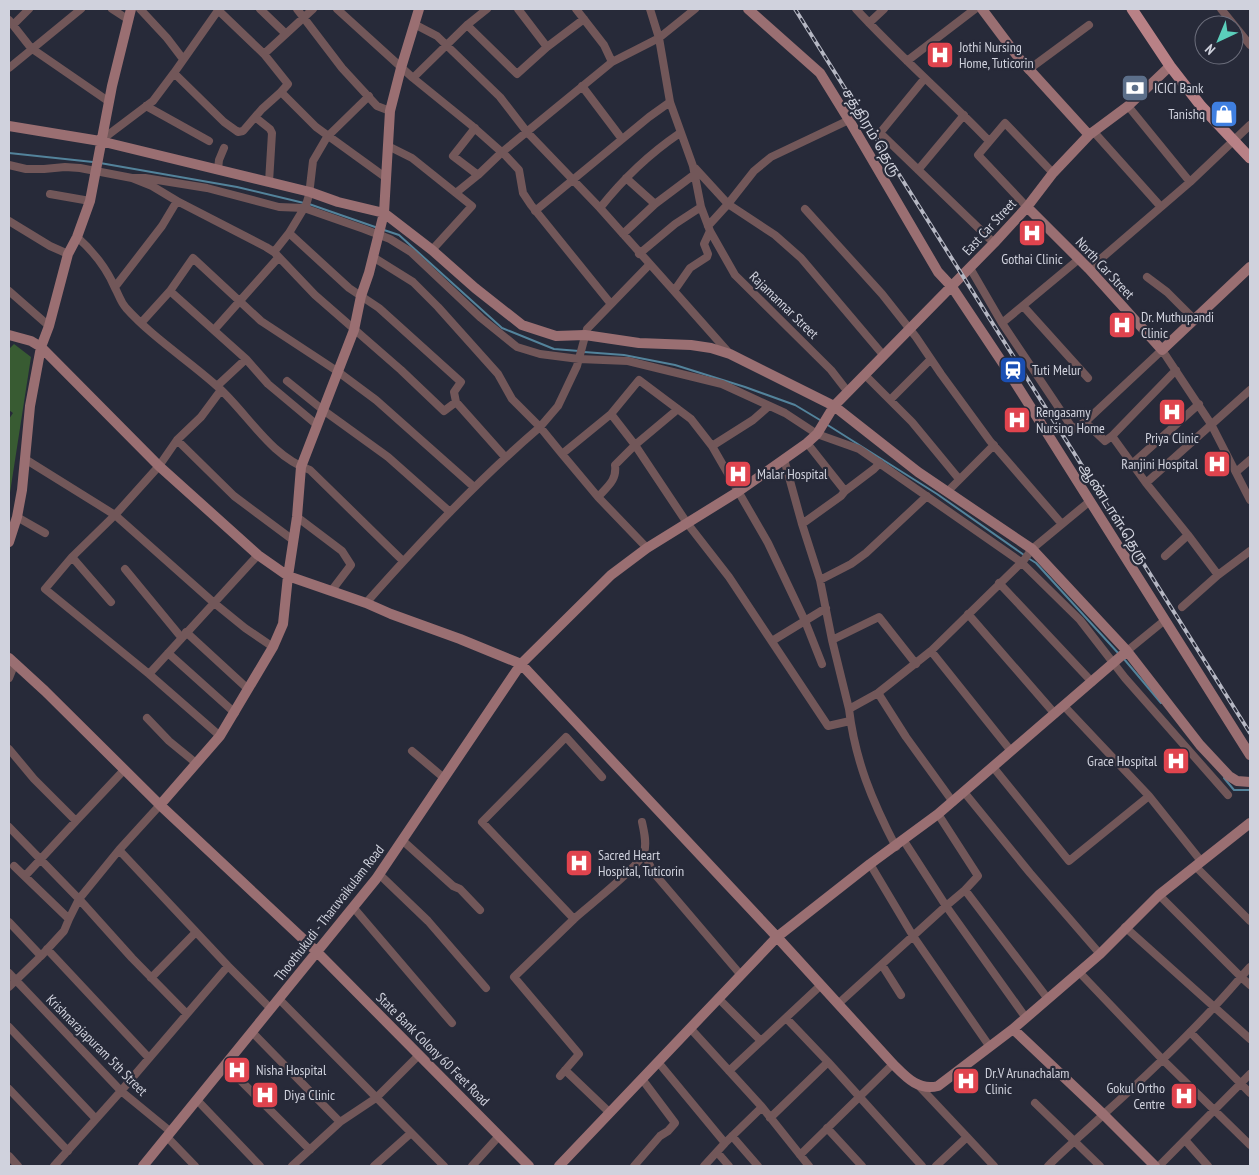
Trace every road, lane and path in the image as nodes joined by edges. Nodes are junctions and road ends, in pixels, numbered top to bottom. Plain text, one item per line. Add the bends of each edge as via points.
1 (29, 9) edge
2 (81, 9) edge
3 (112, 9) edge
4 (131, 9) edge
5 (140, 9) edge
6 (219, 9) edge
7 (260, 9) edge
8 (297, 9) edge
9 (313, 9) edge
10 (337, 9) edge
11 (419, 9) edge
12 (487, 9) edge
13 (518, 9) edge
14 (576, 9) edge
15 (650, 9) edge
16 (695, 9) edge
17 (748, 9) edge
18 (856, 9) edge
19 (884, 9) edge
20 (975, 9) edge
21 (982, 9) edge
22 (1132, 9) edge
23 (304, 18) junction
24 (584, 19) junction
25 (129, 20) junction
26 (11, 23) edge
27 (869, 23) junction
28 (416, 24) junction
29 (467, 25) junction
30 (1089, 25) dead end
31 (286, 34) junction
32 (659, 38) junction
33 (446, 45) junction
34 (547, 47) junction
35 (31, 48) junction
36 (264, 54) junction
37 (183, 59) junction
38 (907, 61) junction
39 (612, 62) junction
40 (1170, 66) junction
41 (9, 68) edge
42 (401, 68) junction
43 (1028, 70) junction
44 (174, 73) junction
45 (413, 78) junction
46 (925, 78) junction
47 (582, 86) junction
48 (281, 92) junction
49 (369, 96) junction
50 (108, 101) junction
51 (670, 102) junction
52 (146, 106) junction
53 (1128, 106) junction
54 (390, 110) junction
55 (964, 115) junction
56 (255, 117) junction
57 (849, 120) junction
58 (1250, 125) edge
59 (9, 126) edge
60 (475, 128) junction
61 (527, 132) junction
62 (680, 133) junction
63 (1091, 133) junction
64 (327, 136) junction
65 (622, 139) junction
66 (1233, 139) junction
67 (100, 141) junction
68 (209, 141) dead end
69 (989, 141) junction
70 (388, 146) junction
71 (224, 148) dead end
72 (501, 153) junction
73 (1250, 158) edge
74 (9, 165) edge
75 (218, 169) junction
76 (97, 170) junction
77 (694, 170) junction
78 (918, 170) junction
79 (1053, 173) junction
80 (478, 175) junction
81 (385, 177) junction
82 (132, 178) junction
83 (626, 178) junction
84 (573, 179) junction
85 (269, 182) junction
86 (1190, 182) junction
87 (457, 192) junction
88 (310, 193) junction
89 (50, 194) dead end
90 (90, 201) junction
91 (178, 201) junction
92 (655, 204) junction
93 (728, 204) junction
94 (1027, 206) junction
95 (305, 207) junction
96 (701, 207) junction
97 (1161, 207) junction
98 (600, 208) junction
99 (805, 209) dead end
100 (535, 211) junction
101 (383, 214) junction
102 (9, 221) edge
103 (709, 229) junction
104 (289, 233) junction
105 (378, 233) junction
106 (623, 234) junction
107 (77, 237) junction
108 (994, 243) junction
109 (432, 250) junction
110 (68, 254) junction
111 (640, 254) junction
112 (276, 255) junction
113 (373, 256) junction
114 (1079, 259) junction
115 (649, 265) junction
116 (1250, 267) edge
117 (970, 268) junction
118 (1089, 269) junction
119 (1147, 277) dead end
120 (115, 287) junction
121 (952, 287) junction
122 (9, 291) edge
123 (170, 291) junction
124 (674, 291) junction
125 (361, 296) junction
126 (241, 301) junction
127 (612, 304) junction
128 (1024, 306) junction
129 (1194, 319) junction
130 (141, 323) junction
131 (1002, 323) junction
132 (49, 326) junction
133 (910, 329) junction
134 (214, 330) junction
135 (354, 330) junction
136 (9, 335) edge
137 (584, 337) junction
138 (41, 347) junction
139 (1162, 350) junction
140 (730, 354) junction
141 (884, 356) junction
142 (579, 357) junction
143 (931, 359) junction
144 (246, 360) junction
145 (1176, 370) junction
146 (337, 371) junction
147 (865, 375) junction
148 (1088, 378) dead end
149 (287, 381) dead end
150 (219, 388) junction
151 (1250, 390) edge
152 (848, 392) junction
153 (890, 400) junction
154 (456, 402) junction
155 (1198, 404) junction
156 (769, 406) junction
157 (832, 408) junction
158 (323, 410) junction
159 (678, 410) junction
160 (611, 414) junction
161 (1085, 422) junction
162 (1211, 424) junction
163 (317, 425) junction
164 (540, 427) junction
165 (818, 432) junction
166 (1112, 436) junction
167 (177, 440) junction
168 (807, 443) junction
169 (636, 445) junction
170 (994, 445) junction
171 (712, 446) junction
172 (562, 454) junction
173 (505, 457) junction
174 (25, 459) junction
175 (784, 459) junction
176 (1250, 460) edge
177 (880, 463) junction
178 (1133, 463) junction
179 (159, 466) junction
180 (301, 467) junction
181 (1236, 472) junction
182 (959, 479) junction
183 (1146, 483) junction
184 (474, 487) junction
185 (739, 491) junction
186 (844, 491) junction
187 (947, 492) junction
188 (598, 496) junction
189 (927, 496) junction
190 (1250, 500) edge
191 (1090, 501) junction
192 (450, 512) junction
193 (115, 515) junction
194 (17, 517) junction
195 (297, 517) junction
196 (687, 523) junction
197 (1061, 523) junction
198 (802, 524) junction
199 (45, 533) dead end
200 (1188, 534) junction
201 (293, 540) junction
202 (9, 542) edge
203 (647, 548) junction
204 (1250, 551) edge
205 (258, 555) junction
206 (1026, 556) junction
207 (1165, 556) dead end
208 (72, 557) junction
209 (404, 561) junction
210 (125, 569) dead end
211 (1218, 575) junction
212 (288, 576) junction
213 (820, 580) junction
214 (999, 583) junction
215 (332, 590) junction
216 (111, 602) dead end
217 (213, 602) junction
218 (366, 603) junction
219 (1182, 607) dead end
220 (826, 608) junction
221 (968, 614) junction
222 (1165, 620) junction
223 (805, 621) junction
224 (184, 635) junction
225 (832, 640) junction
226 (772, 641) junction
227 (273, 647) junction
228 (931, 651) junction
229 (168, 652) junction
230 (1120, 657) junction
231 (12, 661) edge
232 (521, 664) junction
233 (822, 664) dead end
234 (916, 664) junction
235 (149, 674) junction
236 (9, 678) edge
237 (1092, 682) junction
238 (248, 689) junction
239 (878, 693) junction
240 (1064, 706) junction
241 (849, 709) junction
242 (235, 713) junction
243 (1054, 714) junction
244 (147, 718) dead end
245 (850, 721) junction
246 (220, 736) junction
247 (9, 749) edge
248 (412, 751) dead end
249 (1011, 751) junction
250 (1250, 755) edge
251 (196, 763) junction
252 (993, 767) junction
253 (124, 770) junction
254 (602, 777) dead end
255 (444, 778) junction
256 (1250, 782) edge
257 (964, 792) junction
258 (1228, 795) dead end
259 (1149, 796) junction
260 (953, 802) junction
261 (160, 805) junction
262 (938, 814) junction
263 (76, 822) junction
264 (642, 822) dead end
265 (1250, 823) edge
266 (9, 827) edge
267 (402, 840) junction
268 (900, 844) junction
269 (118, 850) junction
270 (644, 853) junction
271 (42, 860) junction
272 (870, 864) junction
273 (1198, 864) junction
274 (14, 866) dead end
275 (379, 874) junction
276 (25, 876) junction
277 (965, 890) junction
278 (1159, 895) junction
279 (79, 899) junction
280 (946, 906) junction
281 (353, 907) junction
282 (480, 910) dead end
283 (69, 919) junction
284 (574, 919) junction
285 (1250, 921) edge
286 (9, 922) edge
287 (1126, 927) junction
288 (196, 932) junction
289 (913, 936) junction
290 (777, 938) junction
291 (47, 949) junction
292 (317, 952) junction
293 (1100, 954) junction
294 (41, 956) junction
295 (882, 964) junction
296 (228, 966) junction
297 (1250, 967) edge
298 (1079, 972) junction
299 (9, 973) edge
300 (740, 974) junction
301 (1241, 977) junction
302 (151, 978) junction
303 (16, 980) junction
304 (1250, 985) edge
305 (821, 986) junction
306 (9, 987) edge
307 (486, 988) dead end
308 (901, 995) dead end
309 (718, 998) junction
310 (279, 999) junction
311 (1048, 999) junction
312 (838, 1004) junction
313 (1215, 1007) junction
314 (271, 1009) junction
315 (187, 1014) junction
316 (786, 1018) junction
317 (1026, 1018) junction
318 (452, 1024) dead end
319 (9, 1027) edge
320 (690, 1028) junction
321 (1013, 1029) junction
322 (252, 1032) junction
323 (1190, 1032) junction
324 (12, 1036) edge
325 (1250, 1039) edge
326 (761, 1041) junction
327 (990, 1047) junction
328 (419, 1055) junction
329 (150, 1058) junction
330 (1162, 1059) junction
331 (658, 1062) junction
332 (828, 1062) junction
333 (893, 1064) junction
334 (225, 1065) junction
335 (729, 1071) junction
336 (1250, 1074) edge
337 (642, 1079) junction
338 (1241, 1083) junction
339 (920, 1086) junction
340 (9, 1089) edge
341 (121, 1091) junction
342 (1250, 1093) edge
343 (859, 1097) junction
344 (376, 1098) junction
345 (197, 1100) junction
346 (1035, 1103) dead end
347 (762, 1107) junction
348 (1214, 1111) junction
349 (610, 1113) junction
350 (1104, 1115) junction
351 (770, 1118) junction
352 (96, 1120) junction
353 (340, 1122) junction
354 (827, 1128) junction
355 (411, 1133) junction
356 (169, 1135) junction
357 (499, 1136) junction
358 (732, 1136) junction
359 (967, 1137) junction
360 (1074, 1140) junction
361 (1185, 1140) junction
362 (725, 1143) junction
363 (1250, 1145) edge
364 (310, 1150) junction
365 (68, 1151) junction
366 (717, 1152) junction
367 (800, 1155) junction
368 (9, 1156) edge
369 (381, 1160) junction
370 (526, 1165) edge
371 (18, 1166) edge
372 (54, 1166) edge
373 (143, 1166) edge
374 (195, 1166) edge
375 (260, 1166) edge
376 (292, 1166) edge
377 (374, 1166) edge
378 (388, 1166) edge
379 (444, 1166) edge
380 (472, 1166) edge
381 (559, 1166) edge
382 (634, 1166) edge
383 (704, 1166) edge
384 (729, 1166) edge
385 (758, 1166) edge
386 (809, 1166) edge
387 (862, 1166) edge
388 (922, 1166) edge
389 (936, 1166) edge
390 (994, 1166) edge
391 (1048, 1166) edge
392 (1100, 1166) edge
393 (1155, 1166) edge
394 (1159, 1166) edge
395 (1208, 1166) edge

1 - 26 street
2 - 35 street
3 - 25 street
4 - 25 street
5 - 37 street
6 - 36 street
6 - 37 street
7 - 31 street
8 - 23 street
9 - 23 street
10 - 42 street
11 - 28 street
12 - 29 street
13 - 34 street
14 - 24 street
15 - 32 street
16 - 32 street
17 - 57 street, சத்திரம் தெரு via 820,73
18 - 27 street
19 - 27 street
20 - 38 street
21 - 43 street
22 - 40 main road
23 - 31 street
23 - 49 street via 342,68
24 - 34 street
24 - 39 street via 604,45
25 - 50 street
26 - 35 street
27 - 38 street
28 - 33 street
28 - 42 street
29 - 33 street
29 - 34 street via 517,74
30 - 43 street
31 - 36 street
32 - 39 street
32 - 51 street
33 - 45 street
33 - 61 street via 500,97
35 - 41 street
35 - 50 street
36 - 48 street via 288,84
37 - 44 street
38 - 46 street
39 - 47 street
40 - 53 street, East Car Street
40 - 66 main road via 1201,106
42 - 45 street
42 - 54 street
43 - 63 street
44 - 52 street
44 - 56 street via 238,132 243,131
45 - 60 street
46 - 55 street
46 - 78 street via 880,133
47 - 61 street
47 - 65 street
48 - 56 street
48 - 64 street
49 - 54 street via 377,106
49 - 64 street
50 - 67 street
51 - 62 street
51 - 65 street
52 - 67 street
52 - 68 street
53 - 63 street, East Car Street
53 - 86 street
54 - 70 street
55 - 69 street
55 - 78 street
56 - 85 street via 272,134
57 - 93 street via 771,157 754,171
57 - 121 street, சத்திரம் தெரு via 938,272
58 - 66 street
59 - 67 street
60 - 72 street
60 - 80 street via 453,156
61 - 72 street
61 - 84 street
62 - 77 street
62 - 83 street via 657,148
63 - 79 street, East Car Street
63 - 97 street
64 - 81 street
64 - 88 street via 312,161
65 - 84 street
66 - 73 main road
66 - 86 street
67 - 75 street
67 - 76 street
69 - 79 street via 1006,123
69 - 94 street via 978,155
70 - 81 street
70 - 87 street via 412,158
71 - 75 street
72 - 80 street
72 - 100 street via 519,170 523,193
74 - 76 street via 26,169 65,167
75 - 85 street
76 - 82 street
76 - 90 street
77 - 92 street
77 - 93 street
77 - 96 street, Rajamannar Street
78 - 108 street
79 - 94 street, East Car Street
80 - 87 street
81 - 101 street
82 - 91 street
82 - 95 street via 206,188 279,207
83 - 92 street
83 - 98 street
84 - 98 street
84 - 100 street
85 - 88 street
86 - 97 street
87 - 109 street via 472,206
88 - 95 street
88 - 101 street
89 - 90 street
90 - 107 street
91 - 112 street
91 - 120 street
92 - 106 street
93 - 103 street
93 - 141 street via 801,258
94 - 108 street, East Car Street
94 - 114 street, North Car Street
95 - 104 street
95 - 105 street
96 - 103 street, Rajamannar Street
96 - 111 street
97 - 118 street
98 - 106 street
99 - 133 street
100 - 127 street
101 - 105 street
101 - 109 street
102 - 110 street
103 - 124 street via 704,244 707,257 690,268
103 - 152 street, Rajamannar Street via 735,275 831,370
104 - 112 street
104 - 125 street
105 - 113 street
105 - 142 street via 411,252 517,347 540,354
106 - 111 street
107 - 110 street
107 - 120 street via 89,247
108 - 117 street, East Car Street
109 - 137 street via 522,325 556,336
110 - 132 street
111 - 115 street
112 - 126 street
112 - 135 street
113 - 125 street
113 - 164 street via 413,282 438,307 498,374 512,399
114 - 118 street, North Car Street
114 - 128 street
115 - 124 street
115 - 127 street
116 - 129 street
117 - 121 street, East Car Street
117 - 131 street
118 - 139 street, North Car Street
119 - 129 street
120 - 130 street via 120,300
121 - 133 street, East Car Street
121 - 191 street, ஆண்டாள் தெரு
122 - 132 street
123 - 126 street via 193,258
123 - 130 street
123 - 134 street
124 - 140 street
125 - 135 street
125 - 154 street via 379,308 460,382 454,392
126 - 134 street
126 - 146 street via 261,321
127 - 137 street via 591,323
128 - 131 street
128 - 148 street
129 - 139 street
130 - 150 street
131 - 161 street via 1070,426 1073,429
132 - 138 street
133 - 141 street, East Car Street
133 - 143 street
134 - 144 street
135 - 146 street
135 - 154 street via 444,411
136 - 138 street
137 - 140 street via 691,345
137 - 142 street
138 - 174 street via 30,406
138 - 179 street
139 - 145 street, North Car Street
139 - 161 street
140 - 157 street
141 - 147 street, East Car Street
142 - 156 street via 628,361 722,384
142 - 164 street via 558,406
143 - 153 street
143 - 170 street
144 - 150 street
144 - 163 street via 268,384
145 - 155 street, North Car Street
145 - 166 street
146 - 158 street
146 - 184 street via 376,400
147 - 152 street, East Car Street
147 - 153 street
149 - 158 street
150 - 167 street via 201,417
150 - 180 street via 270,443
151 - 162 street
152 - 157 street, East Car Street
153 - 182 street
154 - 173 street
155 - 162 street, North Car Street
155 - 178 street
156 - 165 street
156 - 171 street via 754,420
157 - 165 street, East Car Street
157 - 187 street
158 - 163 street
158 - 192 street via 388,457
159 - 160 street via 639,380
159 - 169 street
159 - 171 street via 691,419
160 - 169 street
160 - 172 street
161 - 166 street via 1106,441
162 - 181 street, North Car Street
162 - 183 street
163 - 180 street
164 - 172 street
164 - 173 street
165 - 168 street, East Car Street
165 - 177 street via 859,449
166 - 178 street
167 - 179 street
167 - 201 street via 234,496
168 - 175 street, East Car Street
168 - 186 street
169 - 188 street via 615,465 614,480
169 - 196 street
170 - 182 street
170 - 197 street
171 - 185 street
172 - 188 street
173 - 184 street
174 - 193 street
174 - 194 street
175 - 185 street, East Car Street
175 - 198 street
176 - 181 street
177 - 186 street
177 - 189 street
178 - 183 street
179 - 193 street
179 - 205 street
180 - 195 street
180 - 209 street via 310,470
181 - 190 street, North Car Street
182 - 187 street
183 - 200 street
184 - 192 street
185 - 196 street, East Car Street
185 - 223 street
186 - 198 street
187 - 206 street
188 - 203 street
189 - 206 street
189 - 213 street via 866,553
191 - 197 street
191 - 222 street, ஆண்டாள் தெரு
192 - 209 street
193 - 208 street
193 - 217 street
194 - 199 street
194 - 202 street
195 - 201 street
195 - 215 street via 342,552 351,565
196 - 203 street, Thoothukudi - Tharuvaikulam Road
196 - 226 street via 729,577
197 - 206 street
198 - 213 street
200 - 207 street
200 - 211 street
201 - 212 street
203 - 232 street, Thoothukudi - Tharuvaikulam Road via 610,575
204 - 211 street
205 - 212 street
205 - 217 street
206 - 214 street
206 - 230 street
206 - 230 street via 1080,620
208 - 216 street
208 - 235 street via 45,589
209 - 218 street
210 - 224 street
211 - 219 street
212 - 215 street
212 - 227 street via 283,624
213 - 220 street
214 - 221 street
214 - 237 street
215 - 218 street
217 - 224 street
217 - 227 street
218 - 232 street
220 - 223 street
220 - 225 street
221 - 228 street
221 - 243 street
222 - 230 street
222 - 250 street, ஆண்டாள் தெரு
223 - 226 street
223 - 233 street
224 - 229 street
224 - 238 street
225 - 234 street via 879,617
225 - 241 street
226 - 245 street via 828,726
227 - 238 street
228 - 234 street
228 - 249 street
229 - 235 street
229 - 242 street
230 - 237 street
230 - 256 street via 1229,776 1237,781
230 - 258 street via 1125,678
231 - 236 street
231 - 253 street, State Bank Colony 60 Feet Road
232 - 255 street, Thoothukudi - Tharuvaikulam Road
232 - 290 street
234 - 239 street
235 - 246 street
237 - 240 street
238 - 242 street
239 - 241 street
239 - 260 street
240 - 243 street
240 - 259 street
241 - 245 street
242 - 246 street
243 - 249 street
244 - 251 street
245 - 268 street via 860,767 878,813
246 - 251 street
247 - 263 street
248 - 255 street
249 - 252 street
251 - 261 street
252 - 257 street
252 - 259 street via 1069,861
253 - 261 street, State Bank Colony 60 Feet Road
253 - 263 street
254 - 284 street via 566,737 482,822
255 - 267 street, Thoothukudi - Tharuvaikulam Road
257 - 260 street
257 - 293 street
259 - 273 street
260 - 262 street
261 - 269 street
261 - 292 street, State Bank Colony 60 Feet Road
262 - 268 street
262 - 277 street via 978,876
263 - 271 street
264 - 270 street
265 - 273 street
266 - 271 street
267 - 275 street, Thoothukudi - Tharuvaikulam Road
267 - 282 street
268 - 272 street
268 - 280 street
269 - 279 street
269 - 288 street
270 - 284 street via 636,865
270 - 300 street via 653,872
271 - 276 street
271 - 279 street
272 - 289 street
272 - 290 street
273 - 278 street
273 - 285 street
274 - 276 street
275 - 281 street, Thoothukudi - Tharuvaikulam Road
275 - 307 street via 428,921
276 - 283 street
277 - 280 street
277 - 311 street
278 - 287 street
278 - 301 street
279 - 283 street
279 - 302 street
280 - 289 street
280 - 317 street
281 - 292 street, Thoothukudi - Tharuvaikulam Road
281 - 318 street
283 - 291 street via 64,931
284 - 349 street via 514,977 579,1054 562,1073
286 - 294 street
287 - 293 street
287 - 313 street
288 - 296 street
288 - 302 street
289 - 295 street
289 - 327 street
290 - 300 street
290 - 305 street
291 - 294 street
291 - 329 street
292 - 310 street, Thoothukudi - Tharuvaikulam Road
292 - 328 street, State Bank Colony 60 Feet Road
293 - 298 street
294 - 303 street
295 - 308 street
295 - 312 street
296 - 314 street
296 - 315 street
297 - 301 street
298 - 311 street
298 - 330 street
299 - 303 street, Krishnarajapuram 5th Street
300 - 309 street
301 - 304 street
301 - 313 street
302 - 315 street
303 - 306 street
303 - 341 street, Krishnarajapuram 5th Street
305 - 312 street
305 - 316 street
309 - 320 street
309 - 326 street
310 - 314 street, Thoothukudi - Tharuvaikulam Road
310 - 344 street
311 - 317 street
312 - 333 street
313 - 323 street
313 - 325 street
314 - 322 street, Thoothukudi - Tharuvaikulam Road
315 - 329 street
316 - 326 street
316 - 332 street
317 - 321 street
319 - 324 street
320 - 331 street
320 - 335 street
321 - 327 street
321 - 350 street
322 - 334 street, Thoothukudi - Tharuvaikulam Road
322 - 353 street
323 - 330 street
323 - 338 street
324 - 352 street
326 - 335 street
327 - 339 street via 938,1086
328 - 344 street
328 - 357 street, State Bank Colony 60 Feet Road
329 - 341 street
330 - 348 street
330 - 350 street
331 - 337 street
331 - 362 street
332 - 343 street
332 - 351 street
333 - 339 street
333 - 343 street
334 - 345 street, Thoothukudi - Tharuvaikulam Road
334 - 364 street
335 - 347 street
336 - 338 street
337 - 349 street
337 - 382 street via 675,1122
338 - 342 street
338 - 348 street
339 - 359 street
340 - 365 street
341 - 352 street
341 - 356 street, Krishnarajapuram 5th Street
343 - 354 street
343 - 388 street
344 - 353 street
344 - 355 street
345 - 356 street, Thoothukudi - Tharuvaikulam Road
345 - 375 street
346 - 360 street
347 - 351 street
347 - 358 street
348 - 361 street
348 - 363 street
349 - 381 street
350 - 360 street
350 - 393 street
351 - 367 street
352 - 365 street
353 - 364 street
354 - 367 street
354 - 387 street
355 - 369 street
355 - 379 street
356 - 373 street, Thoothukudi - Tharuvaikulam Road
356 - 374 street, Krishnarajapuram 5th Street
357 - 370 street, State Bank Colony 60 Feet Road
357 - 380 street
358 - 362 street
358 - 385 street
359 - 389 street
359 - 390 street
360 - 391 street
360 - 392 street
361 - 394 street
361 - 395 street
362 - 366 street
364 - 376 street
365 - 372 street
366 - 383 street
366 - 384 street
367 - 386 street
368 - 371 street
369 - 377 street
369 - 378 street

